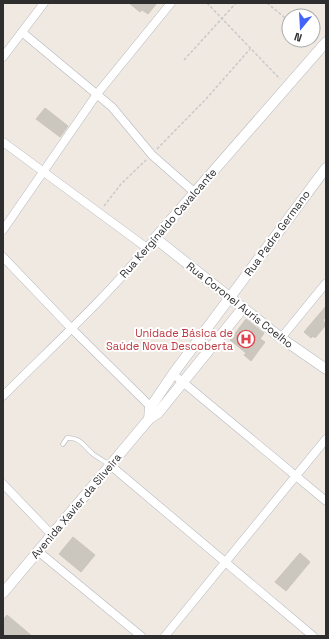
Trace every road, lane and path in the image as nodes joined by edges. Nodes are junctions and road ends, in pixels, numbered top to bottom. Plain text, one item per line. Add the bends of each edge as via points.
1 (44, 3) edge
2 (171, 3) edge
3 (207, 3) edge
4 (236, 3) edge
5 (267, 3) edge
6 (281, 14) edge
7 (221, 19) junction
8 (23, 33) junction
9 (326, 42) edge
10 (250, 50) junction
11 (3, 57) edge
12 (184, 60) dead end
13 (287, 86) junction
14 (97, 94) junction
15 (3, 142) edge
16 (152, 155) junction
17 (326, 168) edge
18 (43, 171) junction
19 (194, 192) junction
20 (98, 214) junction
21 (3, 230) edge
22 (155, 238) junction
23 (147, 248) junction
24 (3, 257) edge
25 (326, 283) edge
26 (229, 298) junction
27 (243, 308) junction
28 (72, 329) junction
29 (281, 338) junction
30 (326, 369) edge
31 (173, 374) junction
32 (183, 383) junction
33 (3, 396) edge
34 (152, 413) junction
35 (326, 439) edge
36 (63, 444) dead end
37 (109, 464) junction
38 (295, 476) junction
39 (3, 484) edge
40 (326, 501) edge
41 (52, 535) junction
42 (39, 552) junction
43 (227, 562) junction
44 (3, 593) edge
45 (141, 636) edge
46 (165, 636) edge
47 (313, 636) edge

1 - 8 street
2 - 14 street
3 - 7 path
4 - 7 path
5 - 6 path
7 - 10 path
7 - 12 path
8 - 11 street
8 - 14 street
9 - 13 street, Rua Kerginaldo Cavalcante
10 - 13 path
10 - 16 path
13 - 19 street, Rua Kerginaldo Cavalcante
14 - 16 street via 112,107
14 - 18 street
15 - 18 street
16 - 19 street
16 - 20 path via 122,184
17 - 26 street, Rua Padre Germano
18 - 20 street
18 - 21 street
19 - 22 street, Rua Kerginaldo Cavalcante
20 - 23 street
22 - 23 street, Rua Kerginaldo Cavalcante
22 - 26 street, Rua Coronel Auris Coelho
23 - 28 street, Rua Kerginaldo Cavalcante
24 - 28 street
25 - 29 street
26 - 27 street, Rua Coronel Auris Coelho
26 - 31 street, Avenida Xavier da Silveira
27 - 29 street, Rua Coronel Auris Coelho
27 - 32 street, Avenida Xavier da Silveira
28 - 33 street, Rua Kerginaldo Cavalcante
28 - 34 street
29 - 30 street, Rua Coronel Auris Coelho
31 - 32 street
31 - 34 street, Avenida Xavier da Silveira
32 - 34 street, Avenida Xavier da Silveira
32 - 38 street
34 - 37 street, Avenida Xavier da Silveira
35 - 38 street
36 - 37 lane via 67,438 75,439
37 - 41 street, Avenida Xavier da Silveira
37 - 43 street
38 - 40 street
38 - 43 street
39 - 41 street
41 - 42 street, Avenida Xavier da Silveira
42 - 44 street, Avenida Xavier da Silveira
42 - 45 street
43 - 46 street
43 - 47 street

